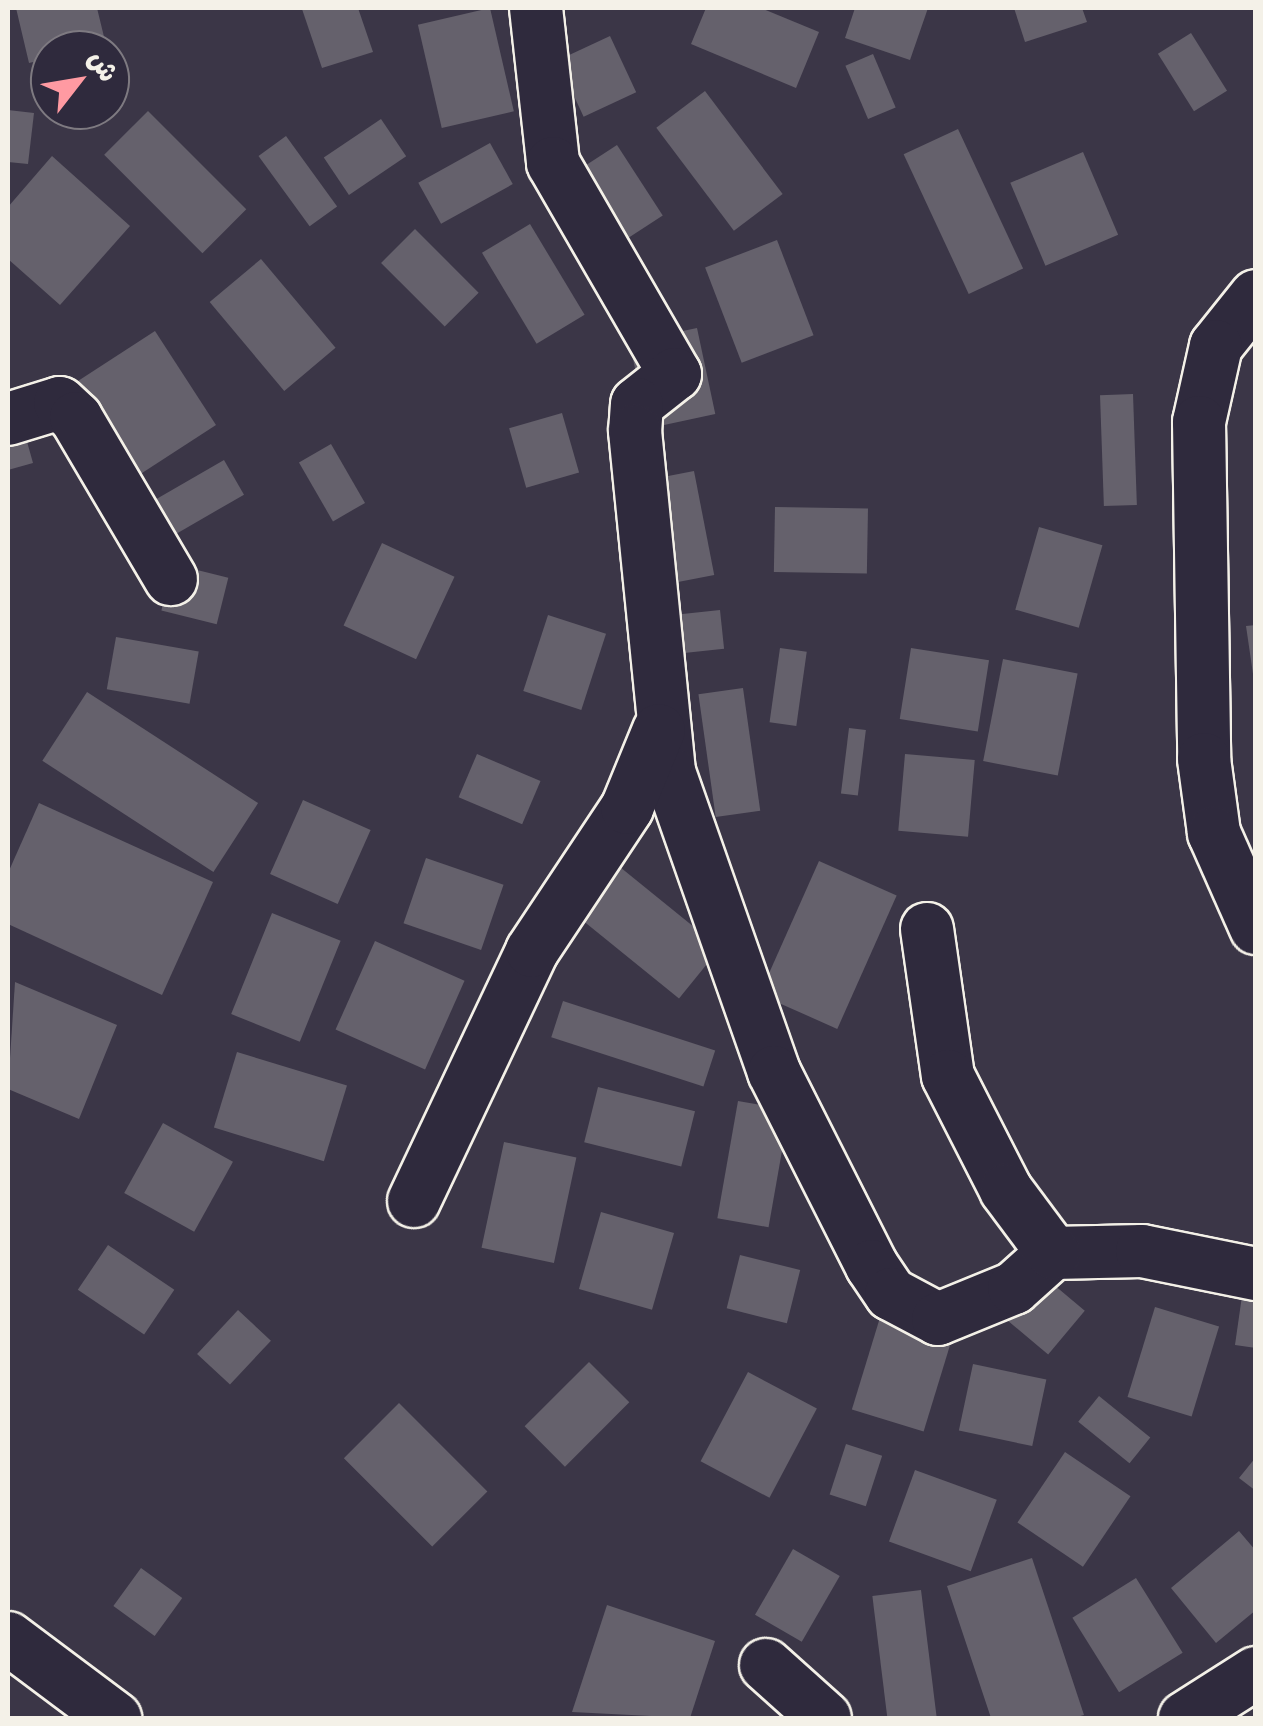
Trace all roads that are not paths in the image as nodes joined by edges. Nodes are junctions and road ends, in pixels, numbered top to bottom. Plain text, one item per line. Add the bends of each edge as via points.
1 (536, 8) edge
2 (1256, 296) edge
3 (8, 419) edge
4 (171, 579) dead end
5 (658, 730) junction
6 (1256, 928) edge
7 (926, 929) dead end
8 (414, 1201) dead end
9 (1053, 1252) junction
10 (1256, 1274) edge
11 (8, 1638) edge
12 (766, 1666) dead end
13 (1256, 1673) edge
14 (115, 1718) edge
15 (825, 1718) edge
16 (1186, 1718) edge

1 - 5 street via 554,163 674,374 638,404 634,430
2 - 6 street via 1216,346 1200,422 1204,760 1214,833
3 - 4 street via 60,403 76,418
5 - 8 street via 627,808 532,950
5 - 9 street via 774,1072 891,1294 938,1319 1014,1288
7 - 9 street via 948,1076 1006,1190
9 - 10 street via 1142,1250
11 - 14 street
12 - 15 street
13 - 16 street

